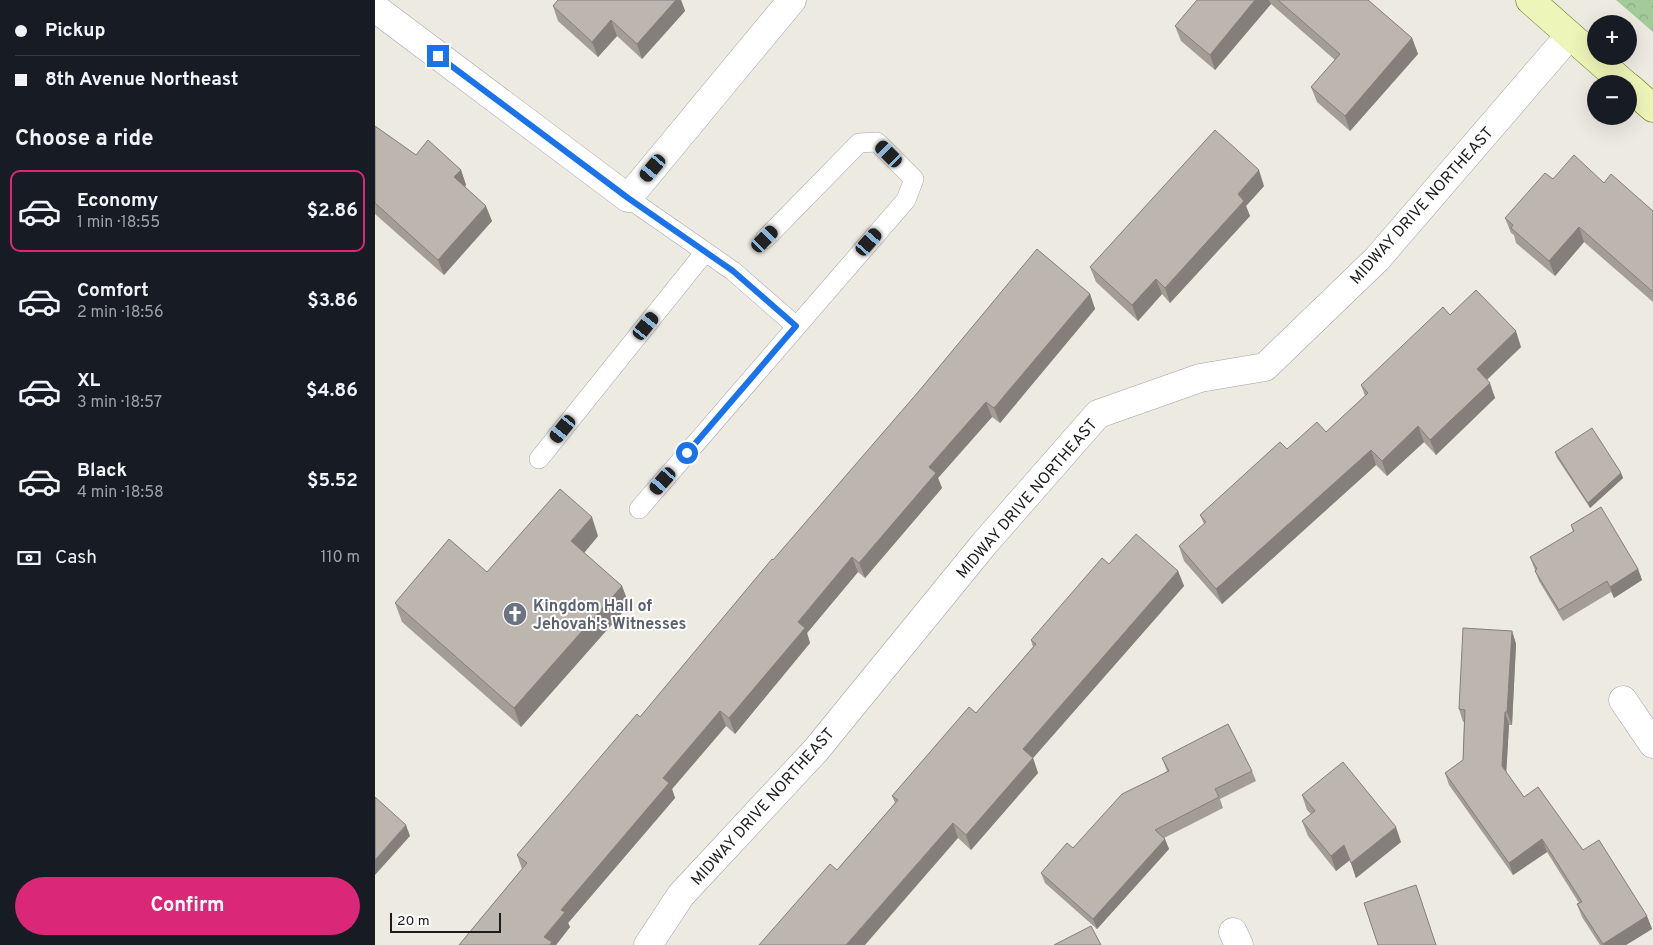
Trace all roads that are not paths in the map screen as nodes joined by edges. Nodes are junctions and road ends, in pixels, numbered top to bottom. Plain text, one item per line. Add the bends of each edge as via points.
1 (792, 0) edge
2 (1530, 0) edge
3 (375, 8) edge
4 (1569, 36) junction
5 (1614, 75) edge
6 (1637, 94) edge
7 (1653, 108) edge
8 (628, 198) junction
9 (765, 239) dead end
10 (705, 252) junction
11 (796, 326) junction
12 (539, 459) dead end
13 (639, 509) dead end
14 (1623, 700) dead end
15 (1653, 744) edge
16 (648, 945) edge

1 - 8 street
2 - 4 street
3 - 8 street
4 - 5 street
4 - 16 street, MIDWAY DRIVE NORTHEAST via 1377,259 1265,367 1200,378 1099,414 984,544 816,750 681,895
6 - 7 street
8 - 10 lane
9 - 11 lane via 859,143 877,142 914,179 906,200
10 - 11 lane via 733,271
10 - 12 lane
11 - 13 lane
14 - 15 street

